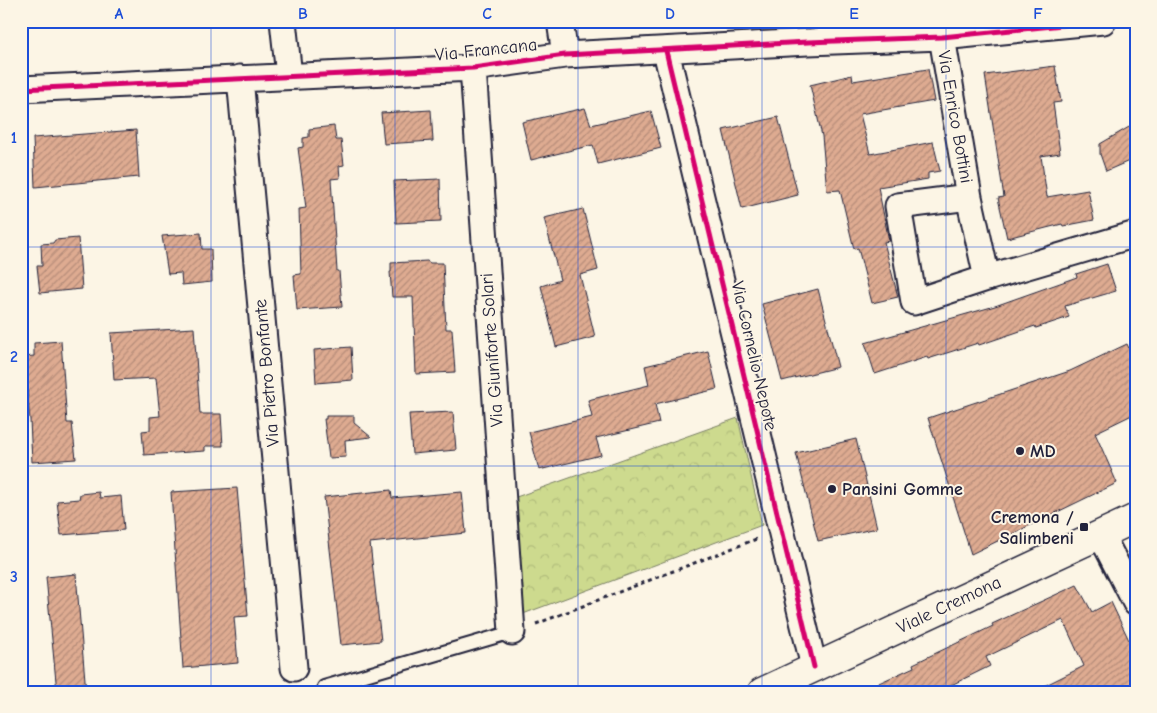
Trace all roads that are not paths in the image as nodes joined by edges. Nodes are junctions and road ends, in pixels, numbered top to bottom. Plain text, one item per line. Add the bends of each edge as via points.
1 (283, 21) edge
2 (560, 21) edge
3 (1103, 21) edge
4 (890, 30) edge
5 (942, 38) junction
6 (666, 51) junction
7 (565, 55) junction
8 (472, 68) junction
9 (289, 76) junction
10 (240, 78) junction
11 (21, 89) edge
12 (969, 197) junction
13 (1136, 234) edge
14 (987, 278) junction
15 (1136, 518) edge
16 (1101, 535) junction
17 (1136, 603) edge
18 (512, 632) joint
19 (814, 667) junction
20 (294, 668) dead end
21 (324, 687) dead end
22 (762, 692) edge

1 - 9 street
2 - 7 street, Via Francana
3 - 5 street, Via Francana
4 - 5 street, Via Francana
4 - 6 street, Via Francana
5 - 12 street, Via Enrico Bottini
6 - 7 street, Via Francana
6 - 19 street, Via Cornelio Nepote
7 - 8 street, Via Francana
8 - 9 street, Via Francana
8 - 18 street, Via Giuniforte Solari
9 - 10 street, Via Francana
10 - 11 street, Via Francana
10 - 20 street, Via Pietro Bonfante
12 - 14 street, Via Enrico Bottini
12 - 14 street, Via Enrico Bottini via 898,206 914,302
13 - 14 street, Via Enrico Bottini
15 - 16 main road, Viale Cremona
16 - 17 street
16 - 19 main road, Viale Cremona
18 - 21 lane
19 - 22 main road, Viale Cremona

